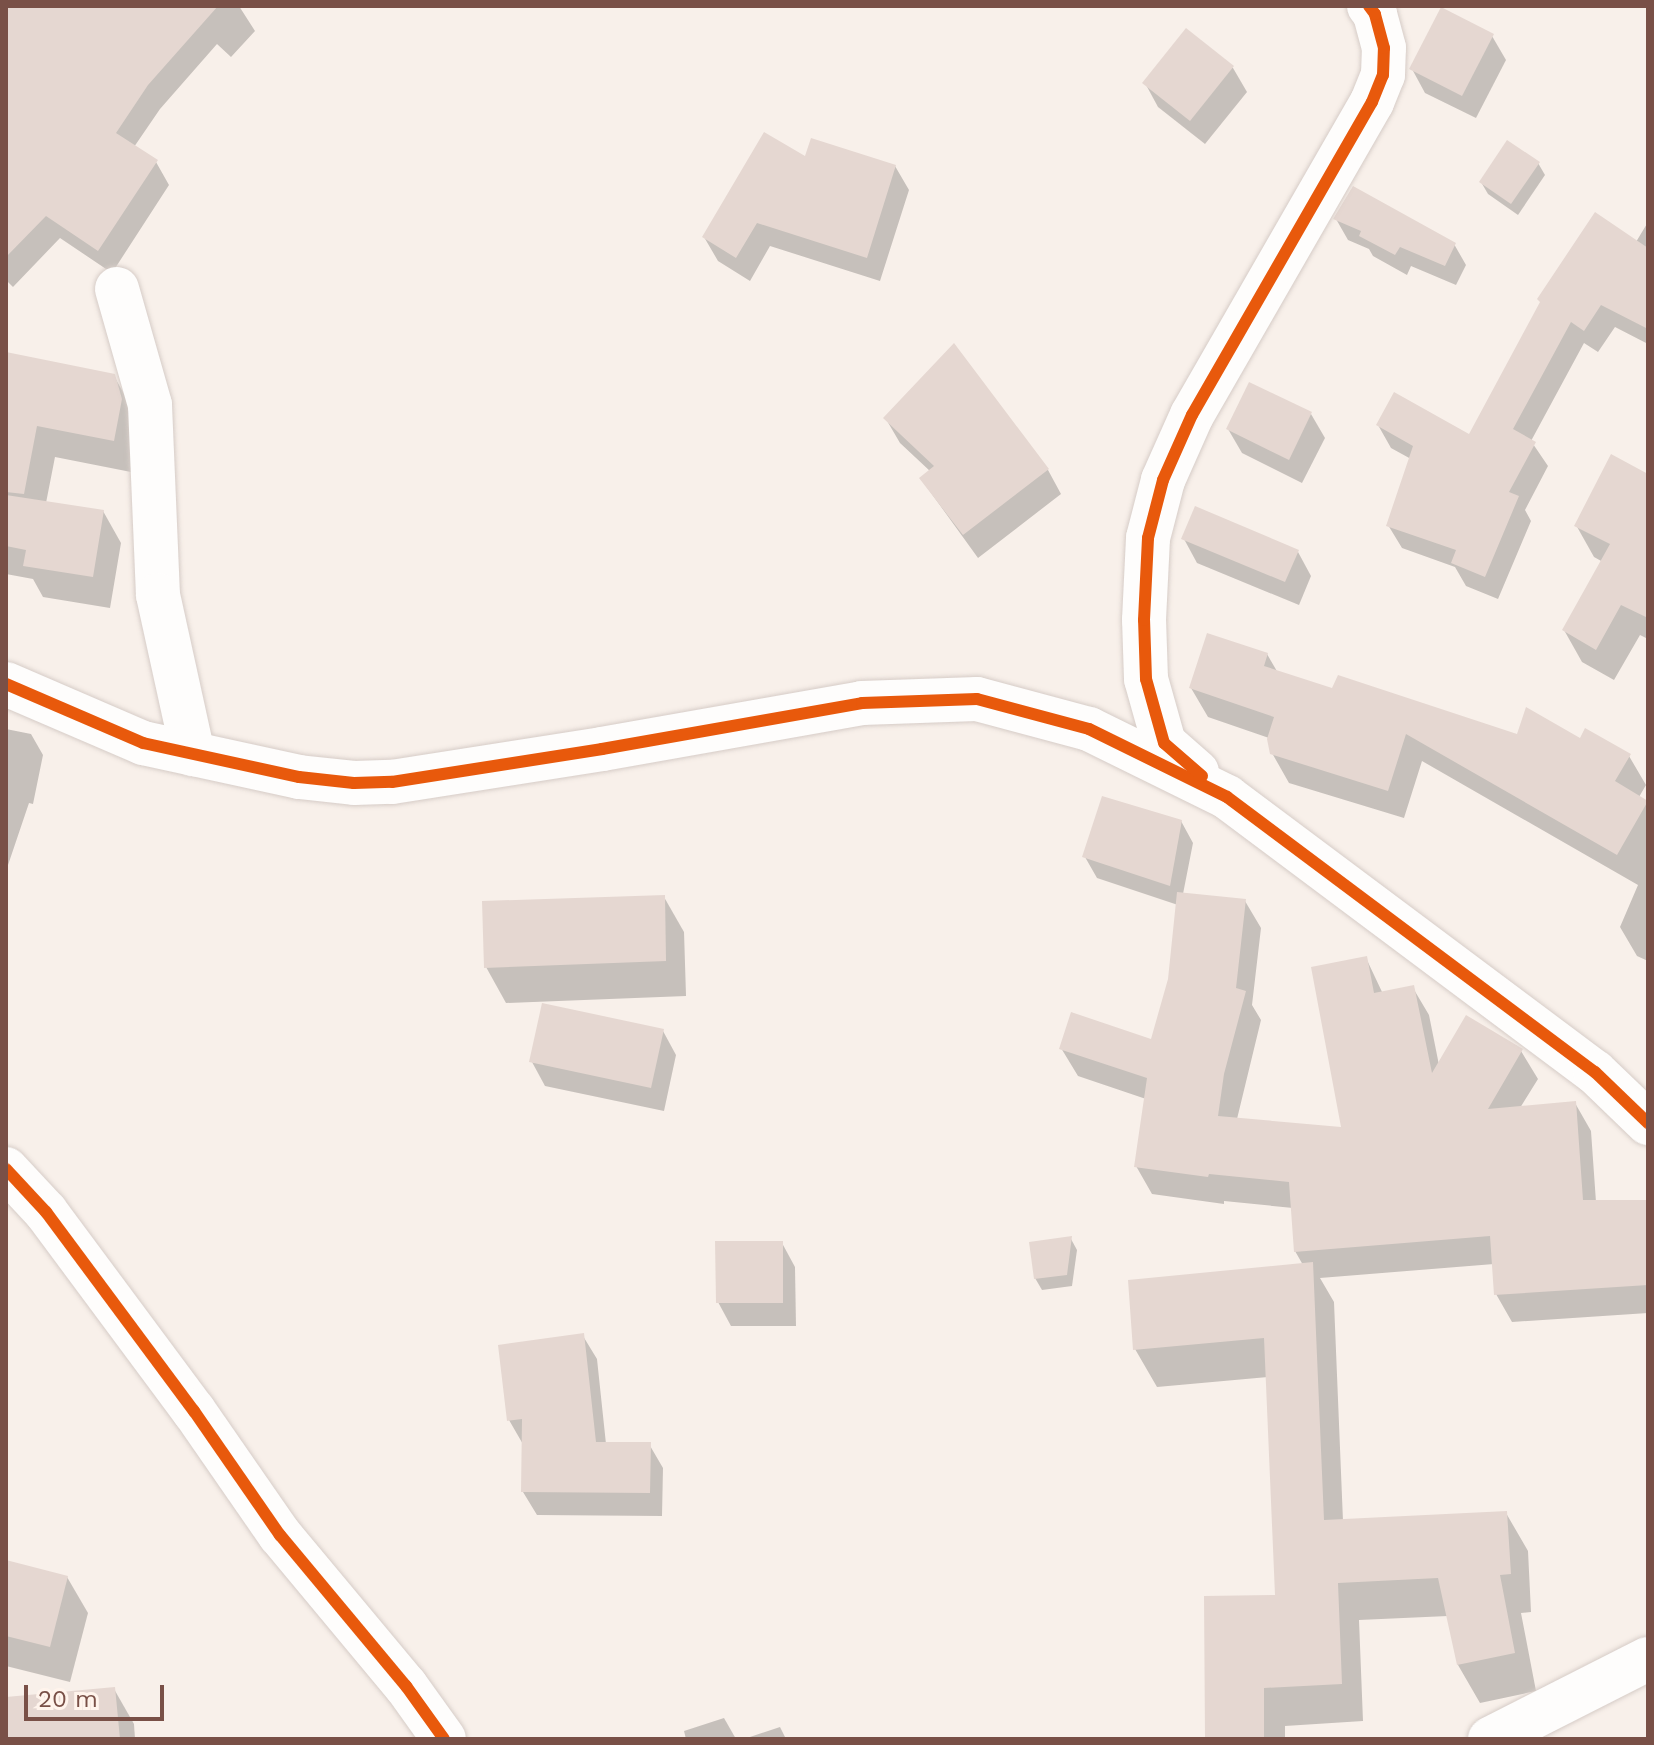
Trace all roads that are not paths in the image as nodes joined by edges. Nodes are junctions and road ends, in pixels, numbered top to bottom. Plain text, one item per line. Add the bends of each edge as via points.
1 (1369, 6) edge
2 (117, 289) dead end
3 (6, 684) edge
4 (193, 754) junction
5 (1227, 797) junction
6 (1648, 1123) edge
7 (6, 1169) edge
8 (1648, 1659) edge
9 (444, 1739) edge
10 (1490, 1739) edge

1 - 5 street via 1384,48 1383,75 1372,102 1192,415 1163,480 1148,538 1146,679 1164,743
2 - 4 street via 150,405 158,595
3 - 4 street via 143,743
4 - 5 street via 299,777 392,782 862,703 977,699 1089,729
5 - 6 street via 1595,1072
7 - 9 street via 46,1212 280,1535
8 - 10 street

